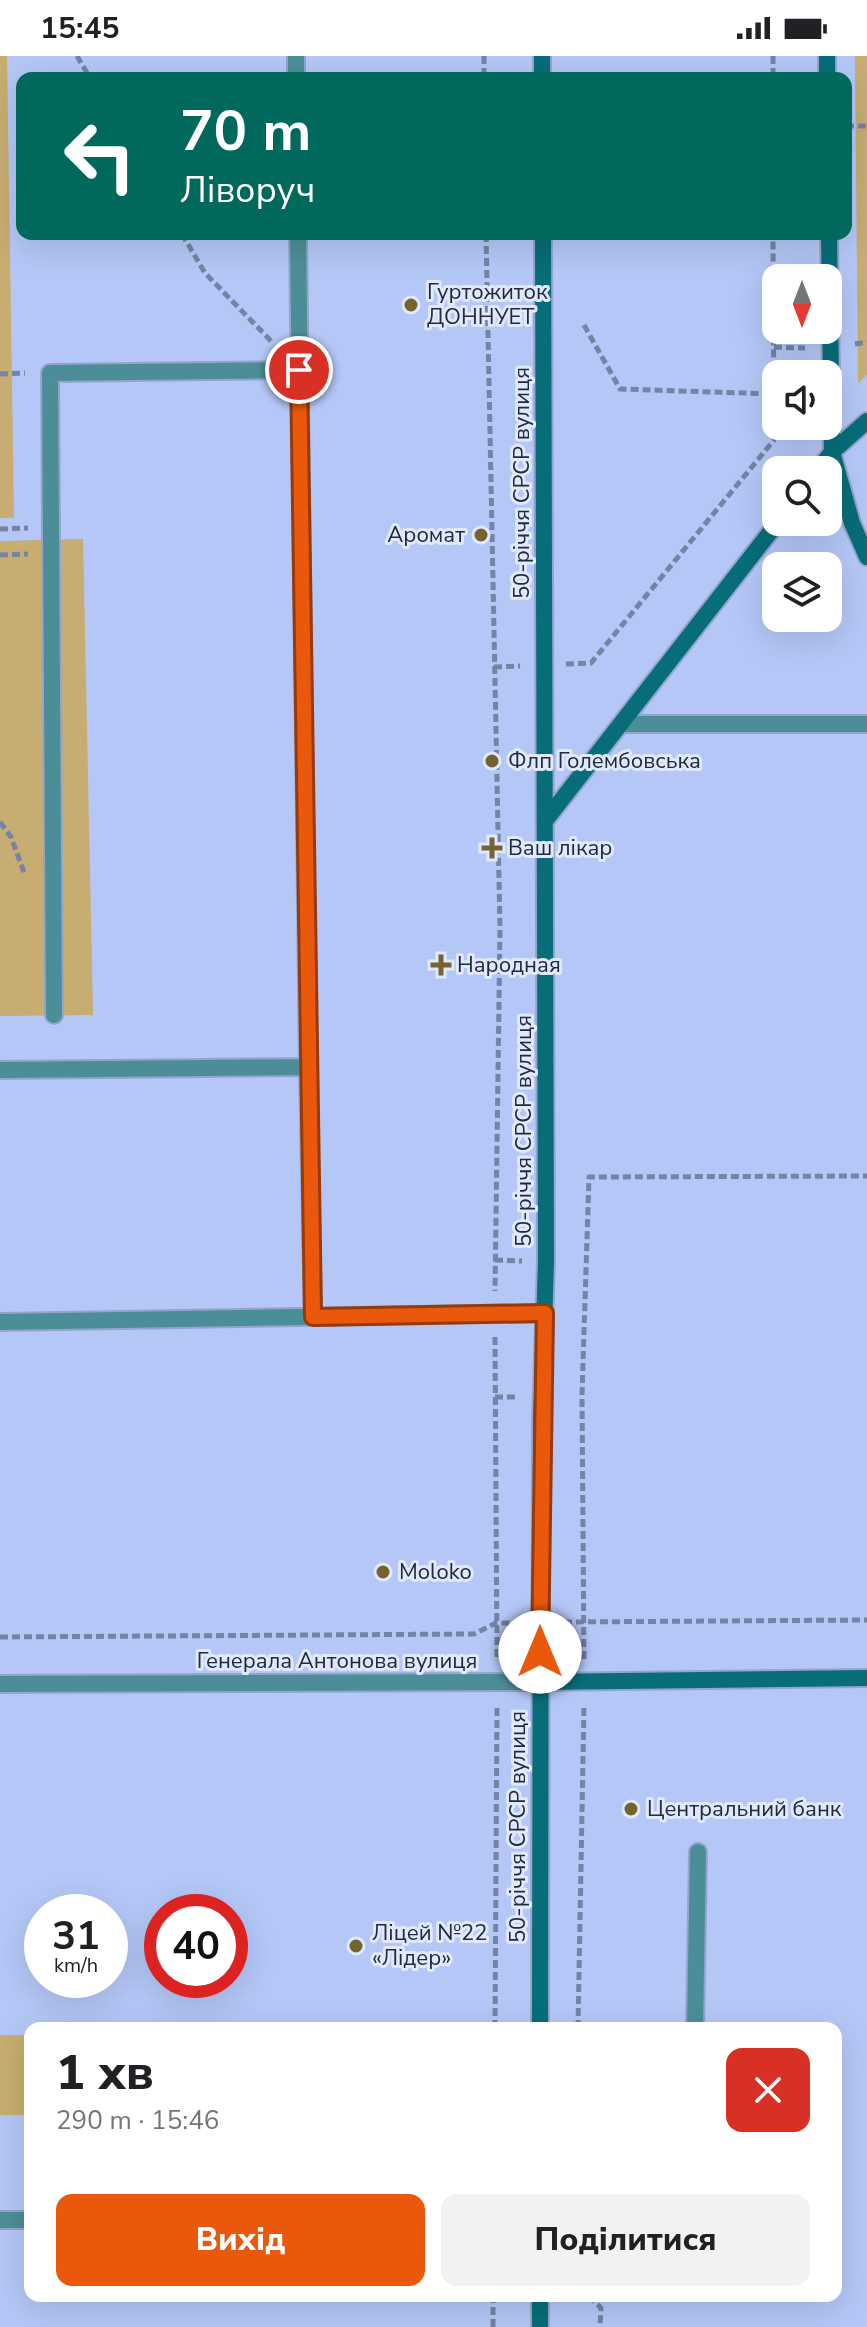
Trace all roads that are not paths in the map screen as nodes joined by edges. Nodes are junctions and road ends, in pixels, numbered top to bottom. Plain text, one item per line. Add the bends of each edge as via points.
1 (298, 240) edge
2 (543, 240) edge
3 (829, 240) edge
4 (299, 370) junction
5 (867, 421) edge
6 (832, 452) junction
7 (829, 456) edge
8 (767, 536) edge
9 (867, 557) edge
10 (621, 724) junction
11 (867, 724) edge
12 (545, 821) junction
13 (54, 1015) dead end
14 (308, 1067) junction
15 (0, 1070) edge
16 (545, 1313) junction
17 (313, 1317) junction
18 (0, 1322) edge
19 (867, 1678) edge
20 (540, 1682) junction
21 (0, 1684) edge
22 (698, 1852) dead end
23 (540, 2022) edge
24 (695, 2022) edge
25 (0, 2220) edge
26 (24, 2220) edge
27 (540, 2302) edge
28 (540, 2327) edge

1 - 4 street
2 - 12 street, 50-річчя СРСР вулиця
3 - 6 street
4 - 13 street via 50,373
4 - 14 street
5 - 6 street
6 - 7 street
6 - 9 street
8 - 10 street
10 - 11 street
10 - 12 street
12 - 16 street, 50-річчя СРСР вулиця
14 - 15 street
14 - 17 street
16 - 17 street
16 - 20 street, 50-річчя СРСР вулиця
17 - 18 street
19 - 20 street, Генерала Антонова вулиця
20 - 21 street, Генерала Антонова вулиця
20 - 23 street, 50-річчя СРСР вулиця
22 - 24 street
25 - 26 street
27 - 28 street

